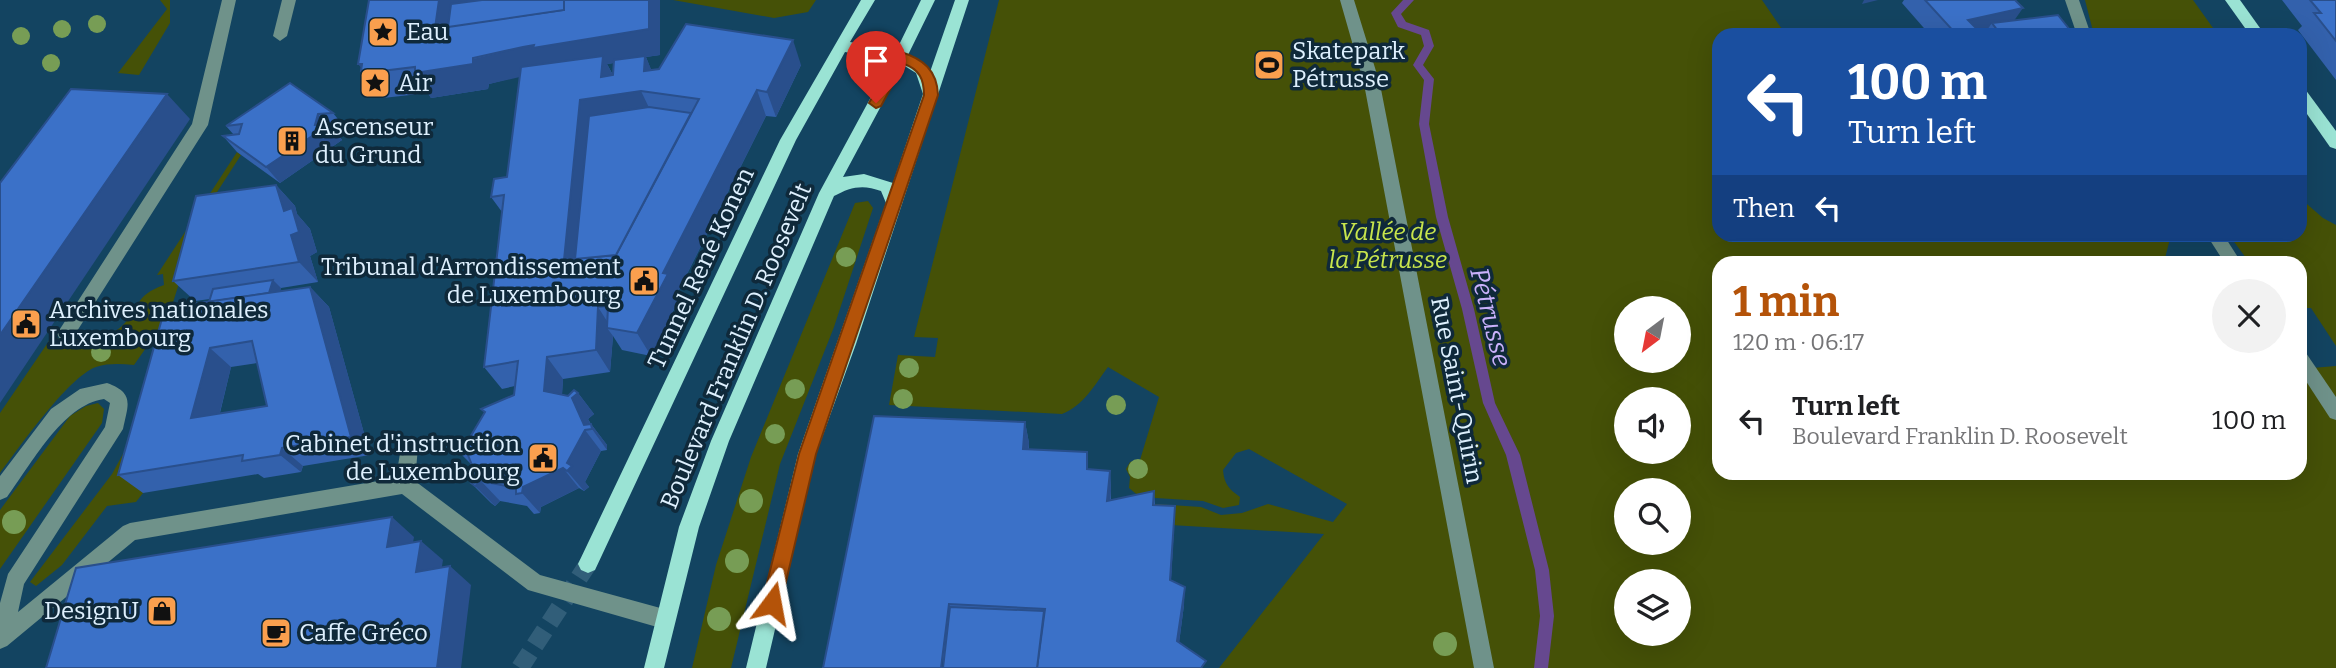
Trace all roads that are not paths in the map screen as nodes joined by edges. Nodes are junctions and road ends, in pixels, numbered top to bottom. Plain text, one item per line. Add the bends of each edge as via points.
1 (229, 0) edge
2 (289, 0) edge
3 (868, 0) edge
4 (928, 0) edge
5 (962, 0) edge
6 (1348, 0) edge
7 (2071, 0) edge
8 (2232, 0) edge
9 (2081, 28) edge
10 (2253, 28) edge
11 (280, 36) dead end
12 (840, 46) junction
13 (901, 57) junction
14 (931, 95) junction
15 (2307, 103) edge
16 (2336, 143) edge
17 (827, 193) junction
18 (894, 203) junction
19 (66, 334) dead end
20 (2307, 369) edge
21 (2336, 412) edge
22 (409, 447) dead end
23 (405, 485) junction
24 (0, 491) edge
25 (588, 564) tunnel mouth
26 (664, 619) junction
27 (1, 638) edge
28 (654, 668) edge
29 (756, 668) edge
30 (1484, 668) edge

1 - 19 street via 200,125
2 - 11 street
3 - 12 main road, Tunnel René Konen
4 - 13 main road, Boulevard Franklin D. Roosevelt
5 - 14 main road
6 - 30 street, Rue Saint-Quirin via 1373,84
7 - 9 street
8 - 10 main road
12 - 13 main road
12 - 25 main road, Tunnel René Konen via 788,140
13 - 14 main road via 925,71
13 - 17 main road, Boulevard Franklin D. Roosevelt
14 - 18 main road
15 - 16 main road
17 - 18 main road via 845,181 868,179 887,187
17 - 26 main road, Boulevard Franklin D. Roosevelt via 720,441 689,527
18 - 29 main road via 807,454
20 - 21 street
22 - 23 street
23 - 26 street via 535,583
23 - 27 street via 130,532
24 - 27 street via 57,415 86,394 107,391 120,400 114,429 15,581
26 - 28 main road, Boulevard Franklin D. Roosevelt

